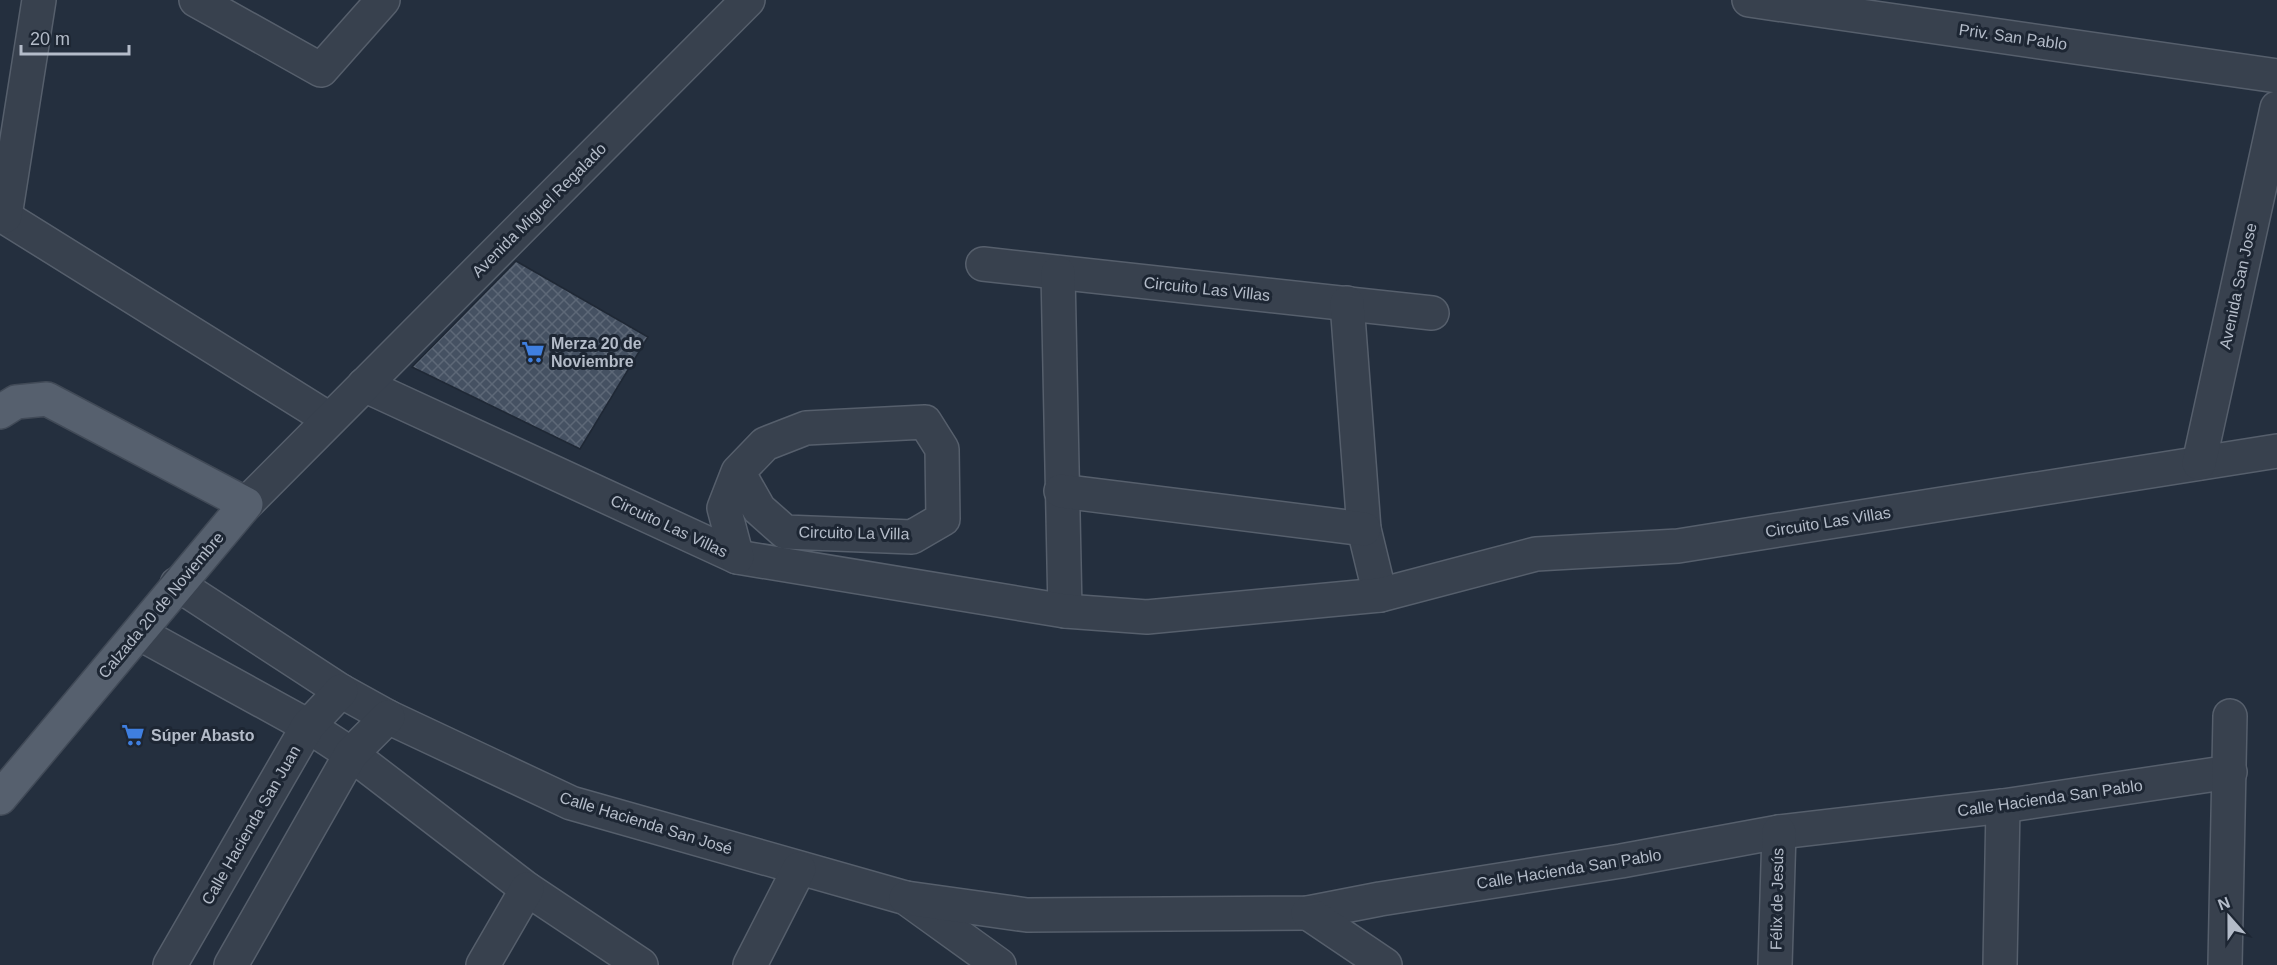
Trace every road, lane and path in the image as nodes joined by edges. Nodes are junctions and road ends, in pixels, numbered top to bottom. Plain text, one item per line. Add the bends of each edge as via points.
1 (39, 0) edge
2 (195, 0) edge
3 (383, 0) edge
4 (748, 0) edge
5 (1749, 0) edge
6 (2277, 76) edge
7 (2277, 108) edge
8 (2, 215) edge
9 (983, 264) dead end
10 (1058, 273) junction
11 (1347, 303) junction
12 (1431, 313) dead end
13 (364, 385) junction
14 (0, 412) edge
15 (329, 419) junction
16 (2277, 451) edge
17 (2199, 463) junction
18 (738, 472) junction
19 (1061, 491) junction
20 (246, 504) junction
21 (1364, 529) junction
22 (737, 557) junction
23 (177, 584) junction
24 (1380, 595) junction
25 (1065, 611) junction
26 (139, 633) junction
27 (340, 691) junction
28 (2230, 716) dead end
29 (388, 717) junction
30 (308, 726) junction
31 (351, 754) junction
32 (2230, 772) junction
33 (0, 798) edge
34 (2004, 806) junction
35 (1779, 832) junction
36 (799, 868) junction
37 (527, 889) junction
38 (906, 898) junction
39 (1308, 913) junction
40 (170, 965) edge
41 (231, 965) edge
42 (483, 965) edge
43 (641, 965) edge
44 (750, 965) edge
45 (999, 965) edge
46 (1385, 965) edge
47 (1775, 965) edge
48 (2000, 965) edge
49 (2225, 965) edge

1 - 8 street
2 - 3 street via 321,70
4 - 13 street, Avenida Miguel Regalado
5 - 6 street, Priv. San Pablo
7 - 17 street, Avenida San Jose
8 - 15 street
9 - 10 street, Circuito Las Villas
10 - 11 street, Circuito Las Villas
10 - 19 street
11 - 12 street, Circuito Las Villas
11 - 21 street
13 - 15 street, Avenida Miguel Regalado
13 - 22 street, Circuito Las Villas
14 - 20 main road via 16,402 47,399
15 - 20 street, Calzada 20 de Noviembre
16 - 17 street, Circuito Las Villas
17 - 24 street, Circuito Las Villas via 1678,546 1536,554
18 - 18 street, Circuito La Villa via 765,444 806,428 925,422 942,449 943,519 912,537 785,532 759,509
18 - 22 street, Circuito La Villa via 724,508
19 - 21 street
19 - 25 street
20 - 23 main road, Calzada 20 de Noviembre
21 - 24 street
22 - 25 street, Circuito Las Villas
23 - 26 main road, Calzada 20 de Noviembre
23 - 27 street, Calle Hacienda San José
24 - 25 street, Circuito Las Villas via 1147,617
26 - 30 street
26 - 33 main road, Calzada 20 de Noviembre
27 - 29 street, Calle Hacienda San José
27 - 30 street, Calle Hacienda San Juan
28 - 32 street
29 - 31 street
29 - 36 street, Calle Hacienda San José via 571,803
30 - 31 street
30 - 40 street, Calle Hacienda San Juan
31 - 37 street
31 - 41 street
32 - 34 street, Calle Hacienda San Pablo
32 - 49 street
34 - 35 street, Calle Hacienda San Pablo
34 - 48 street
35 - 39 street, Calle Hacienda San Pablo
35 - 47 street, Félix de Jesús
36 - 38 street, Calle Hacienda San José
36 - 44 street
37 - 42 street
37 - 43 street
38 - 39 street, Calle Hacienda San Pablo via 1027,915
38 - 45 street, Calle Hacienda San José
39 - 46 street

